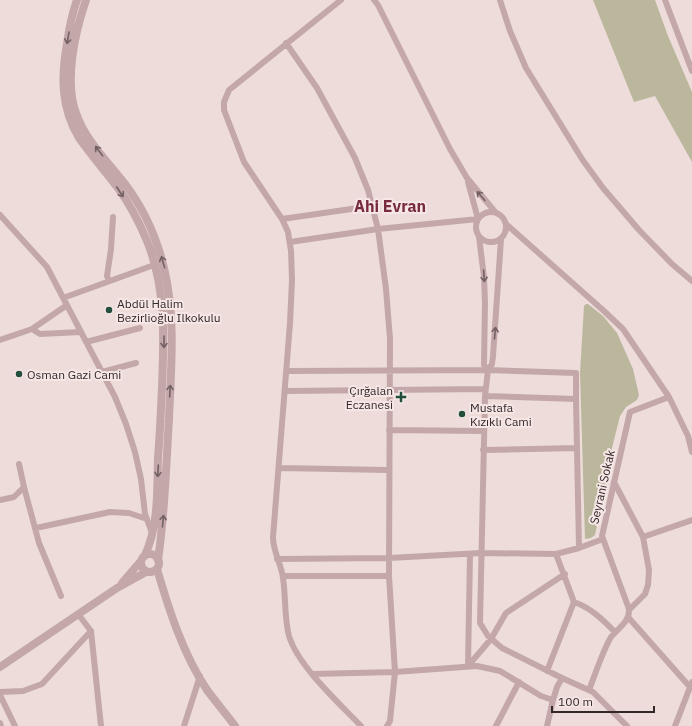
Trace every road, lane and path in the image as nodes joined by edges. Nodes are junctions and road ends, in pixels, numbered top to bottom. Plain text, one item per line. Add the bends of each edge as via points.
1 (77, 0) edge
2 (86, 0) edge
3 (341, 0) edge
4 (374, 0) edge
5 (500, 0) edge
6 (666, 0) edge
7 (286, 43) junction
8 (692, 71) edge
9 (467, 178) junction
10 (372, 206) junction
11 (496, 213) junction
12 (0, 215) edge
13 (113, 217) dead end
14 (282, 219) junction
15 (478, 219) junction
16 (506, 224) junction
17 (378, 228) junction
18 (479, 237) junction
19 (501, 239) junction
20 (290, 242) junction
21 (154, 247) junction
22 (154, 264) junction
23 (109, 281) junction
24 (692, 281) edge
25 (63, 298) junction
26 (67, 305) junction
27 (140, 328) dead end
28 (32, 329) junction
29 (81, 332) junction
30 (0, 340) edge
31 (86, 342) junction
32 (136, 363) dead end
33 (488, 370) junction
34 (287, 371) junction
35 (390, 371) junction
36 (102, 372) junction
37 (389, 390) junction
38 (286, 391) junction
39 (485, 392) junction
40 (669, 397) junction
41 (576, 399) junction
42 (389, 430) junction
43 (483, 431) junction
44 (577, 448) junction
45 (483, 450) junction
46 (692, 452) edge
47 (19, 464) dead end
48 (279, 468) junction
49 (388, 470) junction
50 (614, 482) junction
51 (24, 486) junction
52 (0, 500) edge
53 (147, 520) junction
54 (692, 520) edge
55 (36, 528) junction
56 (152, 535) junction
57 (643, 537) junction
58 (603, 539) junction
59 (579, 548) junction
60 (481, 553) junction
61 (470, 554) junction
62 (556, 554) junction
63 (146, 555) junction
64 (389, 558) junction
65 (277, 559) junction
66 (158, 560) junction
67 (140, 562) junction
68 (157, 569) junction
69 (146, 572) junction
70 (565, 574) junction
71 (283, 576) junction
72 (389, 576) junction
73 (117, 588) junction
74 (62, 596) dead end
75 (574, 602) junction
76 (629, 610) junction
77 (78, 614) junction
78 (628, 617) junction
79 (91, 631) junction
80 (615, 632) junction
81 (491, 638) junction
82 (468, 666) junction
83 (0, 667) edge
84 (547, 671) junction
85 (395, 672) junction
86 (313, 674) junction
87 (200, 676) junction
88 (562, 678) junction
89 (519, 682) junction
90 (691, 684) edge
91 (589, 690) junction
92 (0, 694) edge
93 (554, 700) junction
94 (390, 724) edge
95 (15, 726) edge
96 (101, 726) edge
97 (184, 726) edge
98 (235, 726) edge
99 (361, 726) edge
100 (496, 726) edge
101 (547, 726) edge
102 (627, 726) edge
103 (675, 726) edge

1 -> 21 street via 71,20 62,79 68,115 79,137 122,195
21 -> 2 street via 145,216 136,199 97,149 75,112 71,74 81,14
3 - 7 street
4 - 9 street
5 - 24 street via 526,68 582,159 639,230
6 - 8 street
7 - 10 street via 317,88 344,136 361,172
7 - 14 street via 229,90 224,106 224,115 244,162
11 -> 9 street
9 - 15 street
10 - 14 street
10 - 17 street
11 - 15 street via 486,213
11 - 16 street
12 - 25 street via 47,267
13 - 23 street via 107,276
14 - 20 street
15 - 17 street
15 - 18 street via 476,229
16 - 19 street
16 - 40 street via 623,329
17 - 20 street
17 - 35 street via 388,314
18 - 19 street via 488,242
18 -> 33 street via 485,303 484,365
33 -> 19 street via 493,356
20 - 34 street via 292,294
21 - 22 street
66 -> 21 street via 164,514 172,327 169,291 164,269
22 - 23 street
22 -> 56 street via 164,330 160,437
23 - 25 street
25 - 26 street
26 - 28 street
26 - 29 street
27 - 31 street
28 - 29 street via 40,334
28 - 30 street
29 - 31 street
31 - 36 street
32 - 36 street
33 - 35 street
33 - 39 street
33 - 41 street via 576,373
34 - 35 street
34 - 38 street
35 - 37 street
36 - 53 street via 118,403 131,438 140,472
37 - 38 street
37 - 39 street
37 - 42 street
38 - 48 street
39 - 41 street
39 - 43 street
40 - 46 street via 688,436
40 - 50 street, Seyrani Sokak via 630,412
41 - 44 street
42 - 43 street
42 - 49 street
43 - 45 street
44 - 45 street
44 - 59 street
45 - 60 street
47 - 51 street
48 - 49 street
48 - 65 street via 274,536
49 - 64 street
50 - 57 street
50 - 58 street, Seyrani Sokak
51 - 52 street via 14,497
51 - 55 street
53 - 55 street via 129,513 110,512
53 - 56 street
54 - 57 street
55 - 74 street
56 - 63 street
57 - 76 street via 649,570 648,585 645,594
58 - 59 street
58 - 76 street, Seyrani Sokak
59 - 62 street
60 - 61 street
60 - 62 street
60 - 81 street via 480,623
61 - 64 street
61 - 82 street
62 - 70 street
63 - 66 street via 154,555
63 - 67 street
64 - 65 street
64 - 72 street
65 - 71 street
66 - 68 street
67 - 69 street
67 - 73 street
68 - 69 street
68 - 87 street via 190,659
69 - 73 street
70 - 75 street
70 - 81 street via 506,613
71 - 72 street
71 - 86 street via 290,636 298,655
72 - 85 street
73 - 77 street
75 - 80 street via 596,613
75 - 84 street
76 - 78 street, Seyrani Sokak
77 - 79 street
77 - 83 street
78 - 80 street
78 - 90 street
79 - 92 street via 42,684 23,691
79 - 96 street
80 - 91 street
81 - 82 street
81 - 84 street via 502,648
82 - 85 street
82 - 89 street via 492,668
84 - 88 street
85 - 86 street
85 - 94 street
86 - 99 street
87 - 97 street
87 - 98 street
88 - 91 street
88 - 93 street
89 - 93 street via 540,696
89 - 100 street
90 - 103 street
91 - 102 street
92 - 95 street
93 - 101 street

